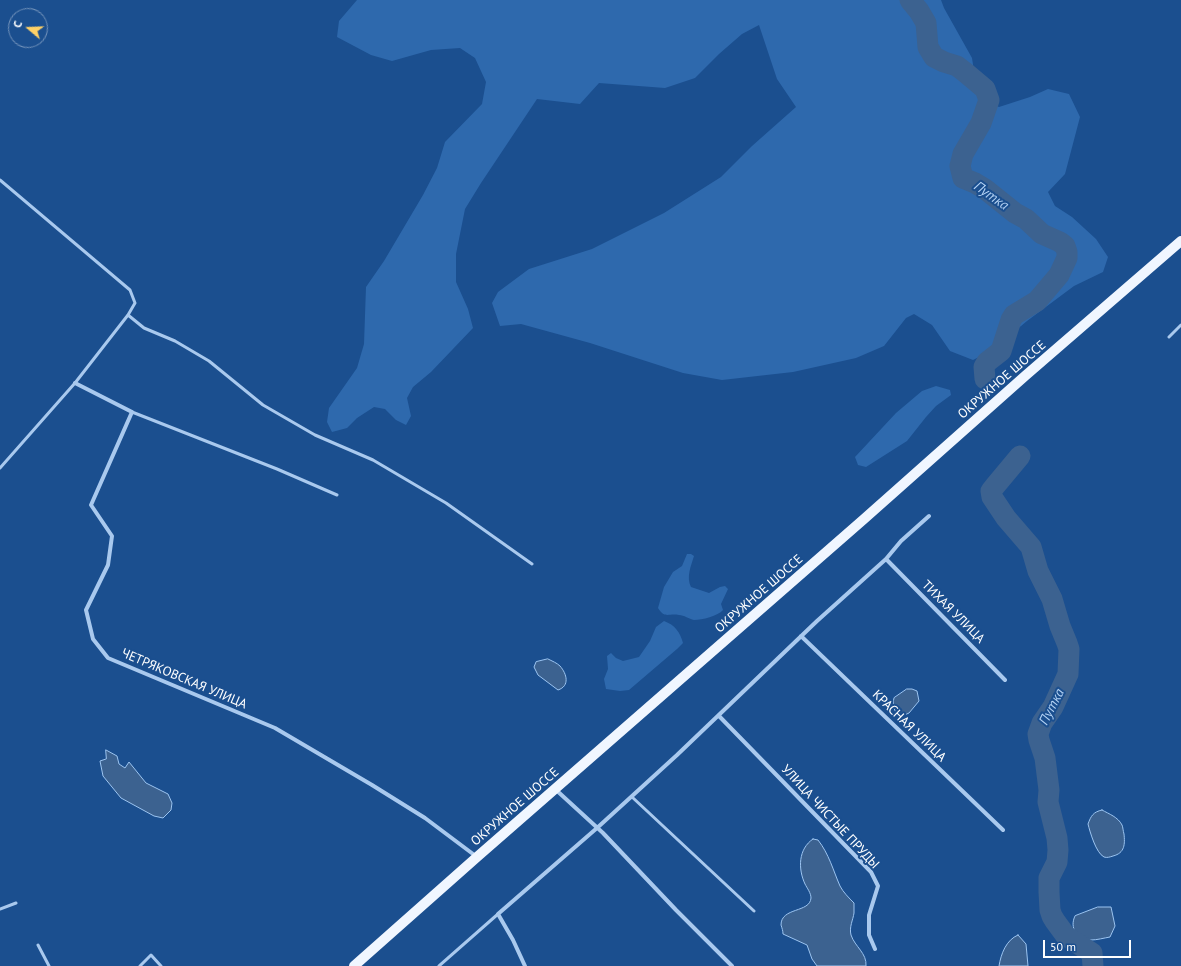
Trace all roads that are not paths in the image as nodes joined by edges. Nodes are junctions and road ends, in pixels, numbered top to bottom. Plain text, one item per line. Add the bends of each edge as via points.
1 (0, 180) edge
2 (1181, 241) edge
3 (128, 315) junction
4 (1181, 324) edge
5 (1169, 337) dead end
6 (75, 383) junction
7 (132, 412) junction
8 (0, 468) edge
9 (337, 495) dead end
10 (929, 516) dead end
11 (886, 559) junction
12 (532, 564) dead end
13 (801, 636) junction
14 (1005, 680) dead end
15 (719, 716) junction
16 (555, 788) junction
17 (632, 797) junction
18 (597, 828) junction
19 (1003, 830) dead end
20 (477, 856) junction
21 (16, 903) dead end
22 (0, 908) edge
23 (754, 911) dead end
24 (498, 914) junction
25 (38, 945) dead end
26 (875, 949) dead end
27 (50, 966) edge
28 (140, 966) edge
29 (161, 966) edge
30 (354, 966) edge
31 (439, 966) edge
32 (526, 966) edge
33 (732, 966) edge

1 - 3 lane via 130,290 135,303
2 - 16 main road, ОКРУЖНОЕ ШОССЕ
3 - 6 lane
3 - 12 lane via 144,328 175,341 209,361 263,405 315,435 373,460 446,503
4 - 5 lane
6 - 7 street
6 - 8 lane
7 - 9 lane via 277,468
7 - 20 street, ЧЕТРЯКОВСКАЯ УЛИЦА via 91,505 112,536 108,565 86,610 93,639 108,658 276,728 425,818
10 - 11 street via 901,541
11 - 13 street
11 - 14 street, ТИХАЯ УЛИЦА
13 - 15 street
13 - 19 street, КРАСНАЯ УЛИЦА
15 - 17 street
15 - 26 street, УЛИЦА ЧИСТЫЕ ПРУДЫ via 871,872 878,886 869,915 869,935
16 - 18 street
16 - 20 main road, ОКРУЖНОЕ ШОССЕ
17 - 18 street
17 - 23 lane
18 - 24 street
18 - 33 street
20 - 30 main road, ОКРУЖНОЕ ШОССЕ
21 - 22 lane
24 - 31 lane
24 - 32 street
25 - 27 lane
28 - 29 lane via 151,956

